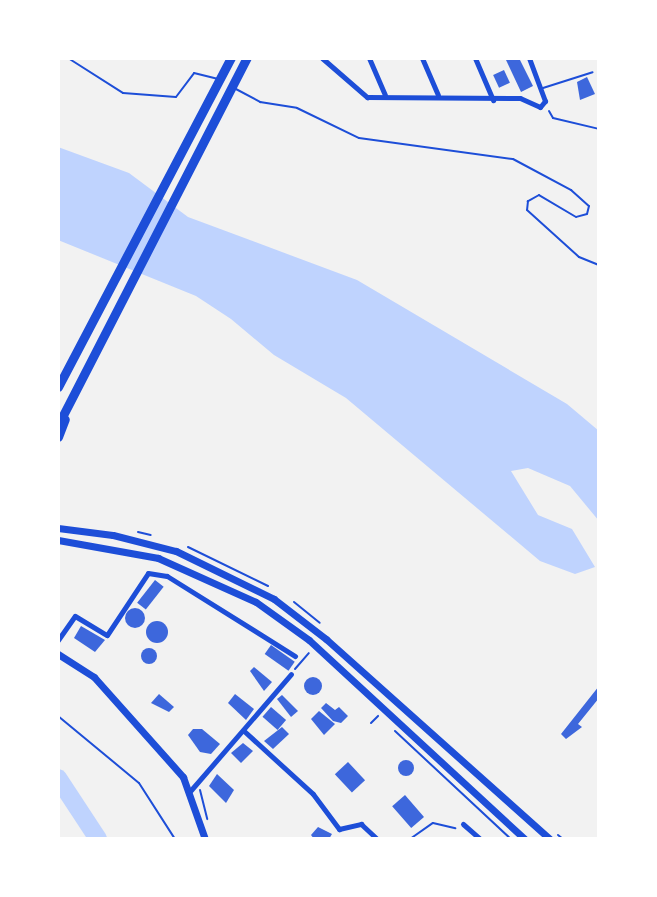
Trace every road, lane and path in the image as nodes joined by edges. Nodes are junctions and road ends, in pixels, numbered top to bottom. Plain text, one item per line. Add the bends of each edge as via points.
1 (68, 58) edge
2 (231, 58) edge
3 (247, 58) edge
4 (322, 58) edge
5 (369, 58) edge
6 (422, 58) edge
7 (475, 58) edge
8 (529, 58) edge
9 (593, 72) dead end
10 (541, 89) junction
11 (385, 95) junction
12 (438, 95) junction
13 (493, 101) junction
14 (549, 111) dead end
15 (599, 129) edge
16 (599, 265) edge
17 (58, 387) edge
18 (76, 390) junction
19 (58, 425) edge
20 (58, 437) edge
21 (58, 528) edge
22 (58, 540) edge
23 (58, 640) edge
24 (301, 644) dead end
25 (310, 652) junction
26 (58, 654) edge
27 (295, 656) dead end
28 (319, 660) dead end
29 (291, 674) joint
30 (369, 706) dead end
31 (378, 715) junction
32 (58, 716) edge
33 (371, 723) dead end
34 (244, 731) junction
35 (191, 790) junction
36 (486, 819) junction
37 (482, 823) dead end
38 (463, 824) joint
39 (175, 839) edge
40 (205, 839) edge
41 (377, 839) edge
42 (410, 839) edge
43 (480, 839) edge
44 (511, 839) edge
45 (525, 839) edge
46 (550, 839) edge

1 - 16 lane via 123,93 176,97 201,71 260,102 297,108 359,138 513,159 571,190 589,206 587,214 576,217 539,195 528,201 527,210 579,257
2 - 17 highway
3 - 18 highway
4 - 11 street via 358,93
5 - 11 street
6 - 12 street
7 - 13 street
8 - 10 street
9 - 10 lane
10 - 13 street via 545,101 540,107 524,98
11 - 12 street
12 - 13 street
14 - 15 path via 553,118
18 - 19 highway
18 - 20 highway
21 - 46 main road via 176,551 265,593 326,639
22 - 45 main road via 179,565 275,614
23 - 27 street via 75,616 107,635 148,573 167,576
24 - 25 path
25 - 28 path
25 - 29 path
26 - 35 main road via 94,677
29 - 34 street
30 - 31 path
31 - 33 path
31 - 36 path
32 - 39 lane via 139,783
34 - 35 street
34 - 41 street via 313,794 339,829 361,824
35 - 40 main road
36 - 37 path
36 - 44 path
38 - 42 path via 451,829 426,825
38 - 43 street

